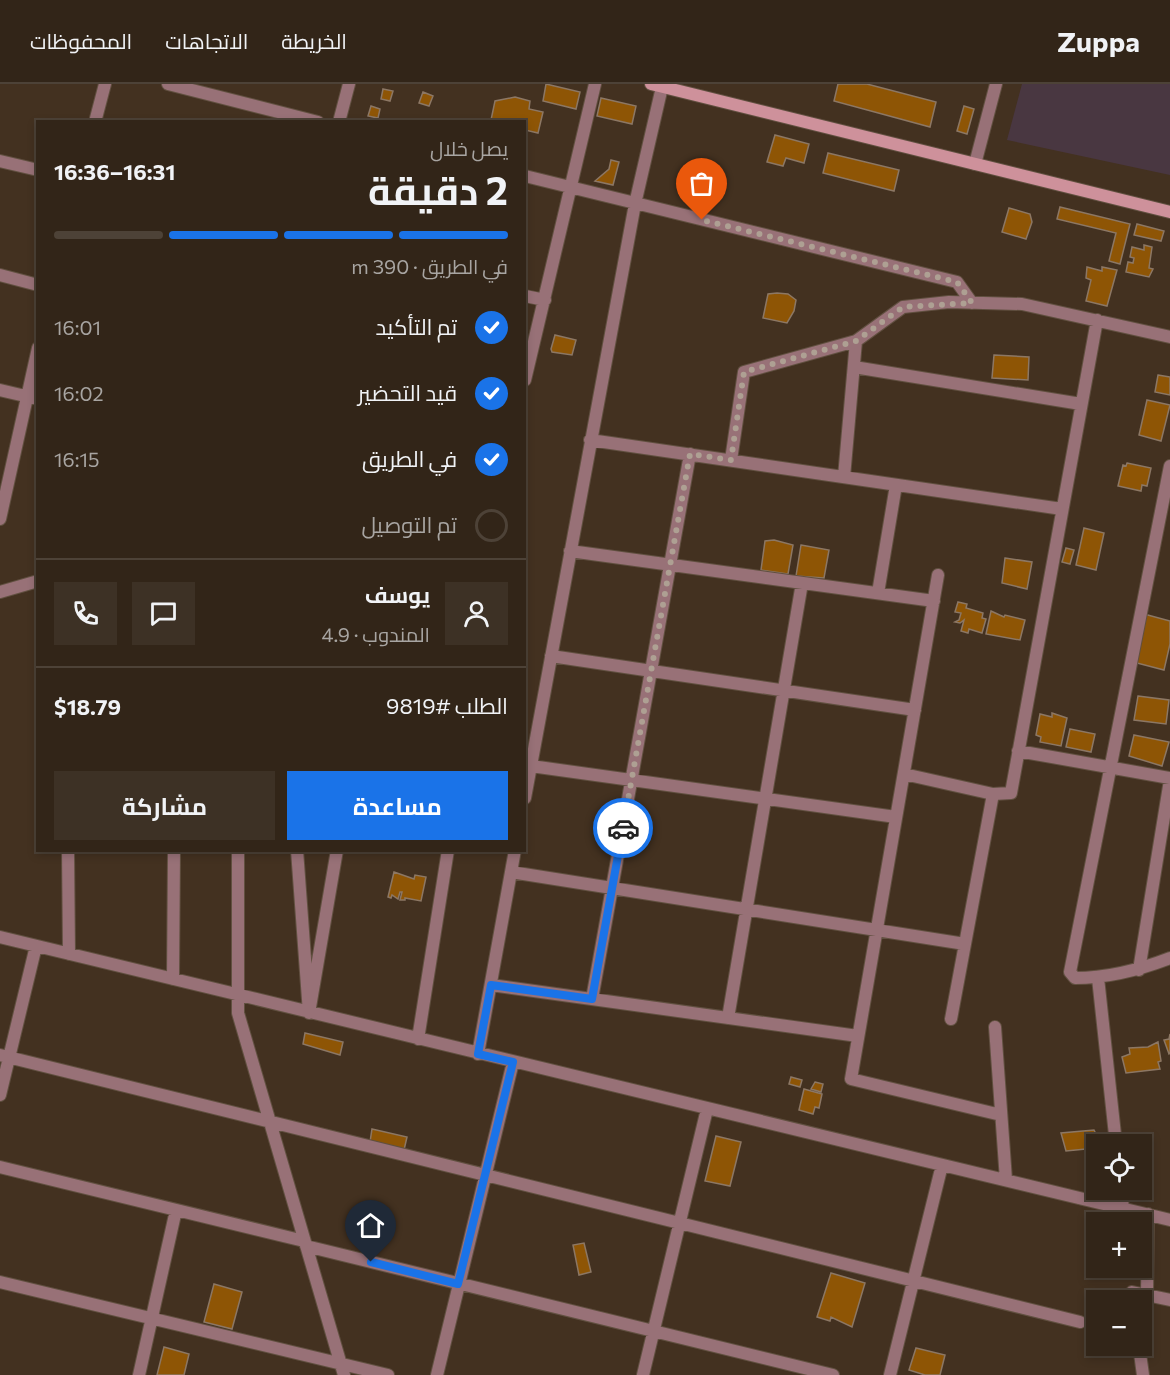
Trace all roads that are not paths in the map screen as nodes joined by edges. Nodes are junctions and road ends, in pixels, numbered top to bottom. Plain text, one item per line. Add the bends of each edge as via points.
1 (105, 84) edge
2 (168, 84) edge
3 (350, 84) edge
4 (595, 84) edge
5 (996, 84) edge
6 (656, 85) edge
7 (96, 120) edge
8 (310, 120) edge
9 (340, 120) edge
10 (0, 160) edge
11 (975, 164) junction
12 (36, 169) edge
13 (526, 176) edge
14 (570, 188) junction
15 (635, 204) junction
16 (1170, 212) edge
17 (0, 275) edge
18 (36, 284) edge
19 (526, 296) edge
20 (545, 300) junction
21 (972, 303) junction
22 (1097, 320) junction
23 (1170, 337) edge
24 (856, 341) junction
25 (36, 365) edge
26 (854, 367) junction
27 (526, 377) edge
28 (0, 390) edge
29 (32, 398) edge
30 (1081, 404) junction
31 (590, 440) junction
32 (690, 454) junction
33 (731, 460) junction
34 (1170, 466) edge
35 (844, 477) junction
36 (896, 485) junction
37 (1062, 509) junction
38 (0, 519) edge
39 (570, 551) junction
40 (670, 565) junction
41 (938, 575) dead end
42 (36, 582) edge
43 (802, 583) junction
44 (0, 592) edge
45 (878, 593) junction
46 (934, 601) junction
47 (551, 656) junction
48 (651, 671) junction
49 (783, 690) junction
50 (915, 710) junction
51 (1018, 751) junction
52 (531, 766) junction
53 (1110, 767) junction
54 (904, 774) junction
55 (1170, 779) edge
56 (632, 780) junction
57 (526, 793) edge
58 (993, 794) junction
59 (765, 799) junction
60 (896, 818) junction
61 (68, 852) edge
62 (174, 852) edge
63 (237, 852) edge
64 (297, 852) edge
65 (337, 852) edge
66 (448, 852) edge
67 (515, 852) edge
68 (512, 872) junction
69 (612, 888) junction
70 (746, 909) junction
71 (877, 930) junction
72 (0, 937) edge
73 (965, 944) junction
74 (36, 946) junction
75 (69, 954) junction
76 (1170, 958) edge
77 (1139, 970) junction
78 (1098, 978) junction
79 (173, 979) junction
80 (491, 985) junction
81 (238, 995) junction
82 (592, 999) junction
83 (309, 1012) junction
84 (728, 1018) junction
85 (951, 1019) dead end
86 (995, 1027) dead end
87 (858, 1036) junction
88 (418, 1039) junction
89 (478, 1054) junction
90 (4, 1056) edge
91 (513, 1062) junction
92 (0, 1095) edge
93 (707, 1109) junction
94 (1001, 1115) junction
95 (270, 1122) junction
96 (1115, 1134) edge
97 (942, 1165) junction
98 (0, 1167) edge
99 (486, 1175) junction
100 (1006, 1180) junction
101 (1121, 1200) edge
102 (1122, 1208) junction
103 (176, 1210) junction
104 (1139, 1212) edge
105 (1152, 1215) edge
106 (1170, 1220) edge
107 (680, 1222) junction
108 (305, 1244) junction
109 (914, 1279) junction
110 (0, 1282) edge
111 (458, 1284) junction
112 (1152, 1296) edge
113 (1170, 1300) edge
114 (151, 1318) junction
115 (1080, 1322) dead end
116 (654, 1331) junction
117 (1140, 1356) edge
118 (342, 1369) edge
119 (139, 1375) edge
120 (388, 1375) edge
121 (437, 1375) edge
122 (643, 1375) edge
123 (833, 1375) edge
124 (890, 1375) edge
125 (1143, 1375) edge

1 - 7 street
2 - 8 street
3 - 9 street
4 - 14 street
5 - 11 street
6 - 11 street
6 - 15 street
10 - 12 street
11 - 16 street
13 - 14 street
14 - 15 street
14 - 20 street
15 - 21 street via 957,282
15 - 31 street
17 - 18 street
19 - 20 street
20 - 27 street
21 - 22 street via 1022,304
21 - 24 street via 903,307
22 - 23 street
22 - 30 street
24 - 26 street
24 - 33 street via 744,372
25 - 29 street
26 - 30 street
26 - 35 street
28 - 29 street
29 - 38 street
30 - 37 street
31 - 32 street
31 - 39 street
32 - 33 street
32 - 40 street
33 - 35 street
34 - 53 street
35 - 36 street
36 - 37 street
36 - 45 street
37 - 51 street
39 - 40 street
39 - 47 street
40 - 43 street
40 - 48 street
41 - 46 street
42 - 44 street
43 - 45 street
43 - 49 street
45 - 46 street
46 - 50 street
47 - 48 street
47 - 52 street
48 - 49 street
48 - 56 street
49 - 50 street
49 - 59 street
50 - 54 street
51 - 53 street
51 - 58 street via 1011,793
52 - 56 street
52 - 57 street
53 - 55 street
53 - 78 street via 1070,972 1075,978
54 - 58 street
54 - 60 street
55 - 77 street
56 - 59 street
56 - 69 street
58 - 73 street
59 - 60 street
59 - 70 street
60 - 71 street
61 - 75 street
62 - 79 street
63 - 81 street
64 - 83 street
65 - 83 street
66 - 88 street
67 - 68 street
68 - 69 street
68 - 80 street
69 - 70 street
69 - 82 street
70 - 71 street
70 - 84 street
71 - 73 street
71 - 87 street
72 - 74 street
73 - 85 street
74 - 75 street
74 - 90 street
75 - 79 street
76 - 77 street
77 - 78 street
78 - 96 street
79 - 81 street
80 - 82 street
80 - 89 street
81 - 83 street
81 - 95 street via 238,1013
82 - 84 street
83 - 88 street
84 - 87 street
86 - 94 street
87 - 94 street via 851,1079
88 - 89 street
89 - 91 street
90 - 92 street
90 - 95 street
91 - 93 street
91 - 99 street
93 - 97 street
93 - 107 street
94 - 100 street
95 - 99 street
95 - 108 street
97 - 100 street
97 - 109 street
98 - 103 street
99 - 107 street
99 - 111 street
100 - 102 street
101 - 102 street
102 - 104 street
103 - 108 street
103 - 114 street
105 - 106 street
107 - 109 street
107 - 116 street
108 - 111 street
108 - 118 street
109 - 115 street
109 - 124 street
110 - 114 street
111 - 116 street
111 - 121 street
112 - 113 street
114 - 118 street
114 - 119 street
116 - 122 street
116 - 123 street
117 - 125 street
118 - 120 street

